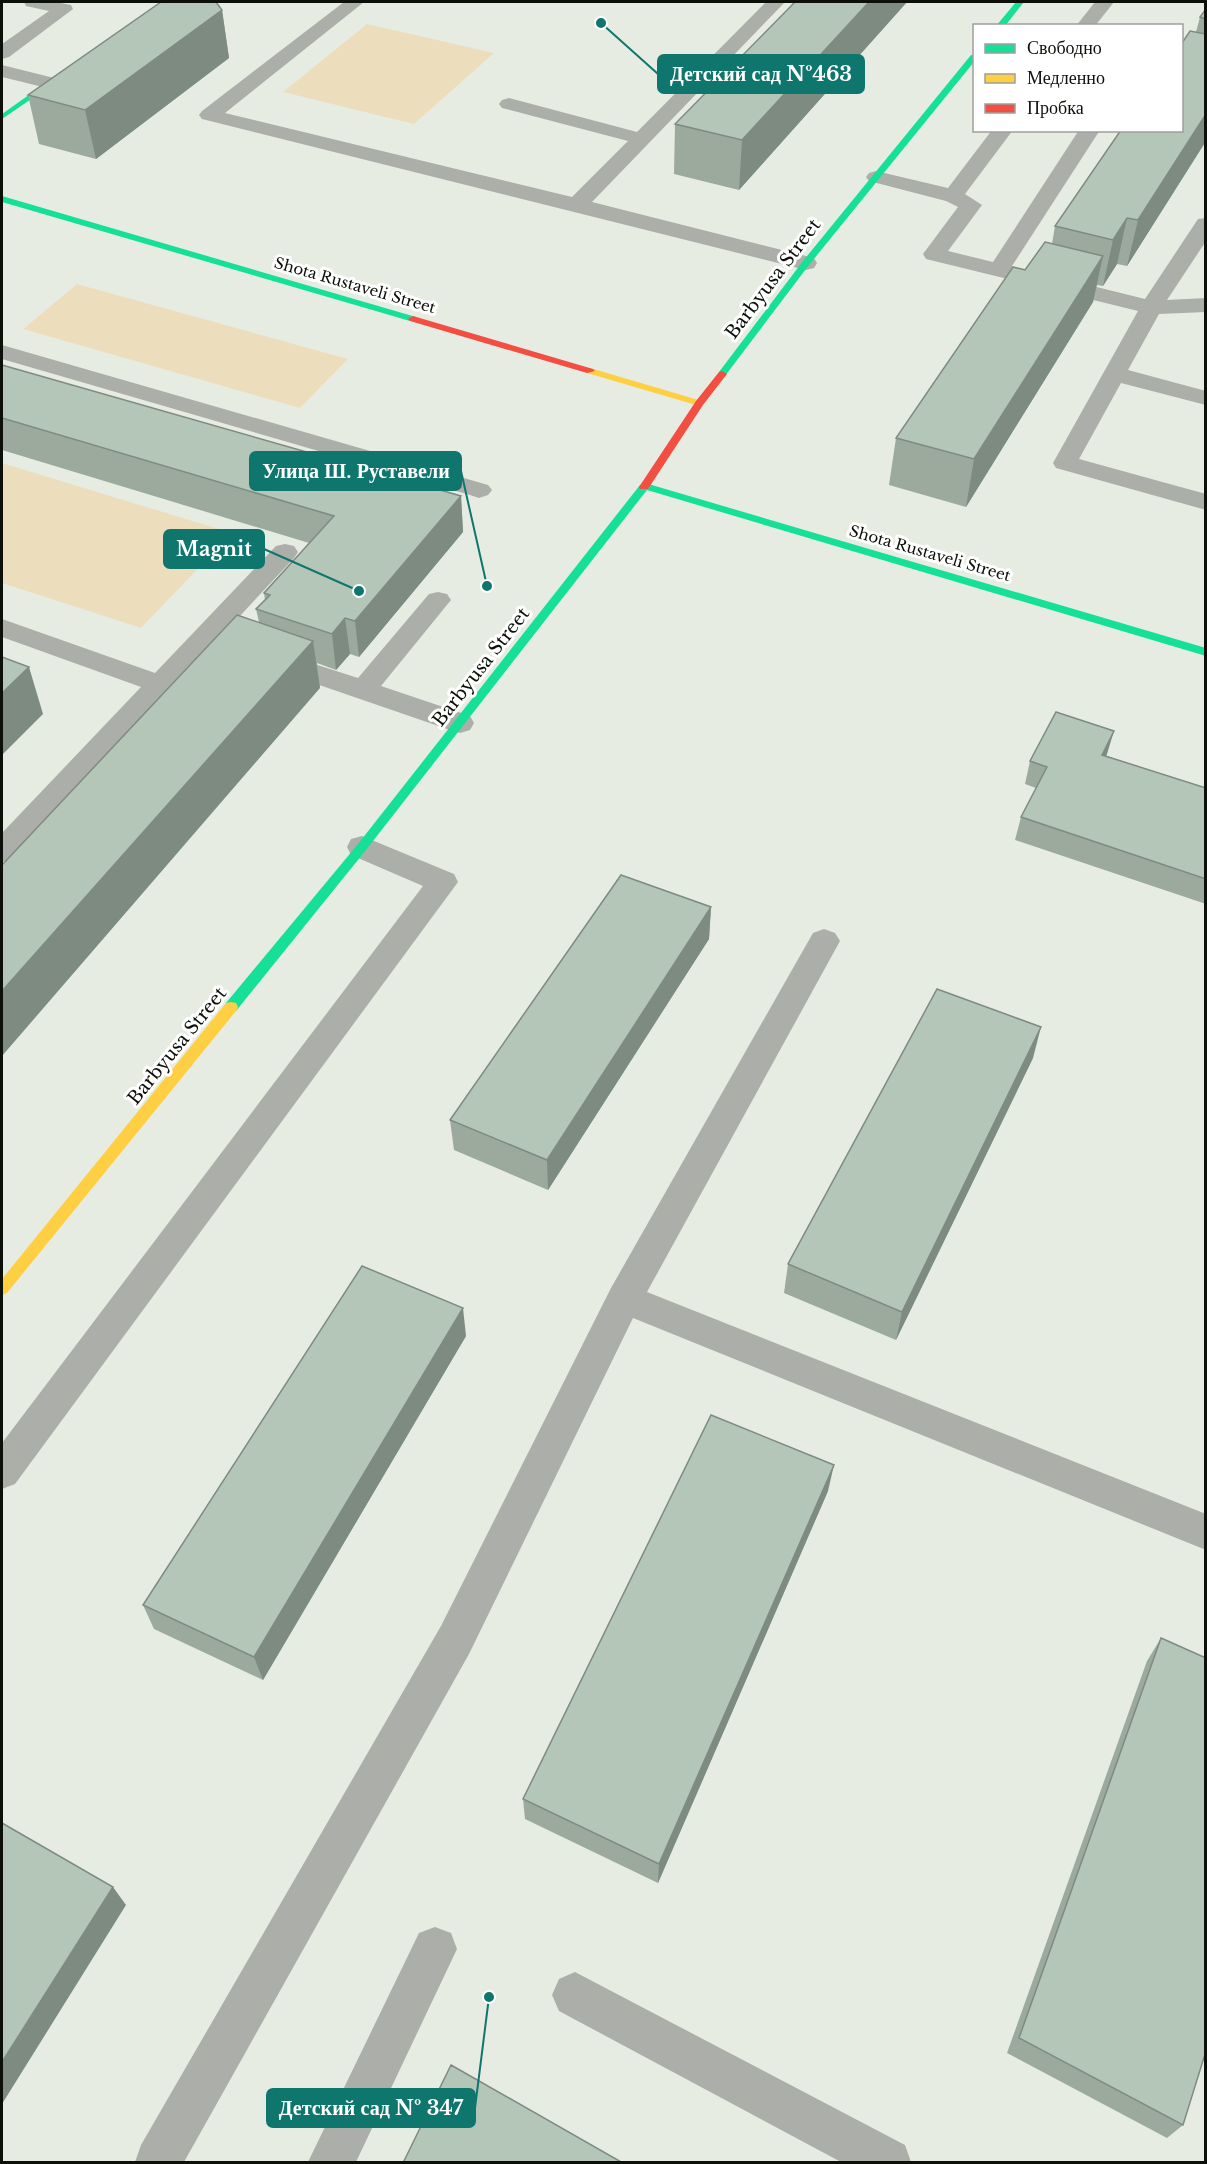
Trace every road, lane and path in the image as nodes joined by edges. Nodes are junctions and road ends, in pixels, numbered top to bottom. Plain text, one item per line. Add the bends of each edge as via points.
1 (33, 2) edge
2 (355, 2) edge
3 (776, 2) edge
4 (1020, 2) edge
5 (1105, 2) edge
6 (1002, 24) edge
7 (1087, 24) edge
8 (2, 53) edge
9 (973, 59) edge
10 (80, 63) edge
11 (2, 71) edge
12 (51, 83) junction
13 (509, 104) dead end
14 (2, 117) edge
15 (1001, 132) edge
16 (1089, 132) edge
17 (642, 139) junction
18 (876, 177) junction
19 (953, 196) junction
20 (2, 200) edge
21 (577, 205) junction
22 (1206, 224) edge
23 (806, 263) junction
24 (998, 271) junction
25 (1206, 305) edge
26 (1151, 307) junction
27 (2, 352) edge
28 (1114, 374) junction
29 (1206, 398) edge
30 (699, 403) junction
31 (645, 486) junction
32 (479, 490) dead end
33 (1206, 502) edge
34 (285, 552) dead end
35 (438, 600) dead end
36 (2, 628) edge
37 (229, 645) junction
38 (1206, 652) edge
39 (159, 684) junction
40 (364, 689) junction
41 (460, 723) junction
42 (5, 842) edge
43 (362, 847) junction
44 (824, 941) dead end
45 (2, 1289) edge
46 (624, 1299) junction
47 (2, 1472) edge
48 (1206, 1532) edge
49 (435, 1949) dead end
50 (575, 1995) dead end
51 (158, 2163) edge
52 (331, 2163) edge
53 (888, 2163) edge

1 - 8 lane via 64,9
2 - 21 lane via 209,116
3 - 17 lane
4 - 6 street
5 - 7 lane
9 - 18 street, Barbyusa Street
10 - 12 street
11 - 12 lane
12 - 14 street
13 - 17 lane
15 - 19 lane
16 - 24 lane
17 - 21 lane
18 - 19 lane
18 - 23 street, Barbyusa Street
19 - 24 lane via 971,205 934,254
20 - 30 street, Shota Rustaveli Street
21 - 23 lane
22 - 26 lane
23 - 30 street, Barbyusa Street
24 - 26 lane
25 - 26 lane
26 - 28 lane
27 - 32 lane
28 - 29 lane
28 - 33 lane via 1065,464
30 - 31 street, Barbyusa Street
31 - 38 street, Shota Rustaveli Street
31 - 41 street, Barbyusa Street
34 - 37 lane
35 - 40 lane
36 - 39 lane
37 - 39 lane
37 - 40 lane
39 - 42 lane
40 - 41 lane
41 - 43 street, Barbyusa Street
43 - 45 street, Barbyusa Street
43 - 47 lane via 443,882
44 - 46 lane
46 - 48 lane
46 - 51 lane via 455,1640
49 - 52 lane
50 - 53 lane

